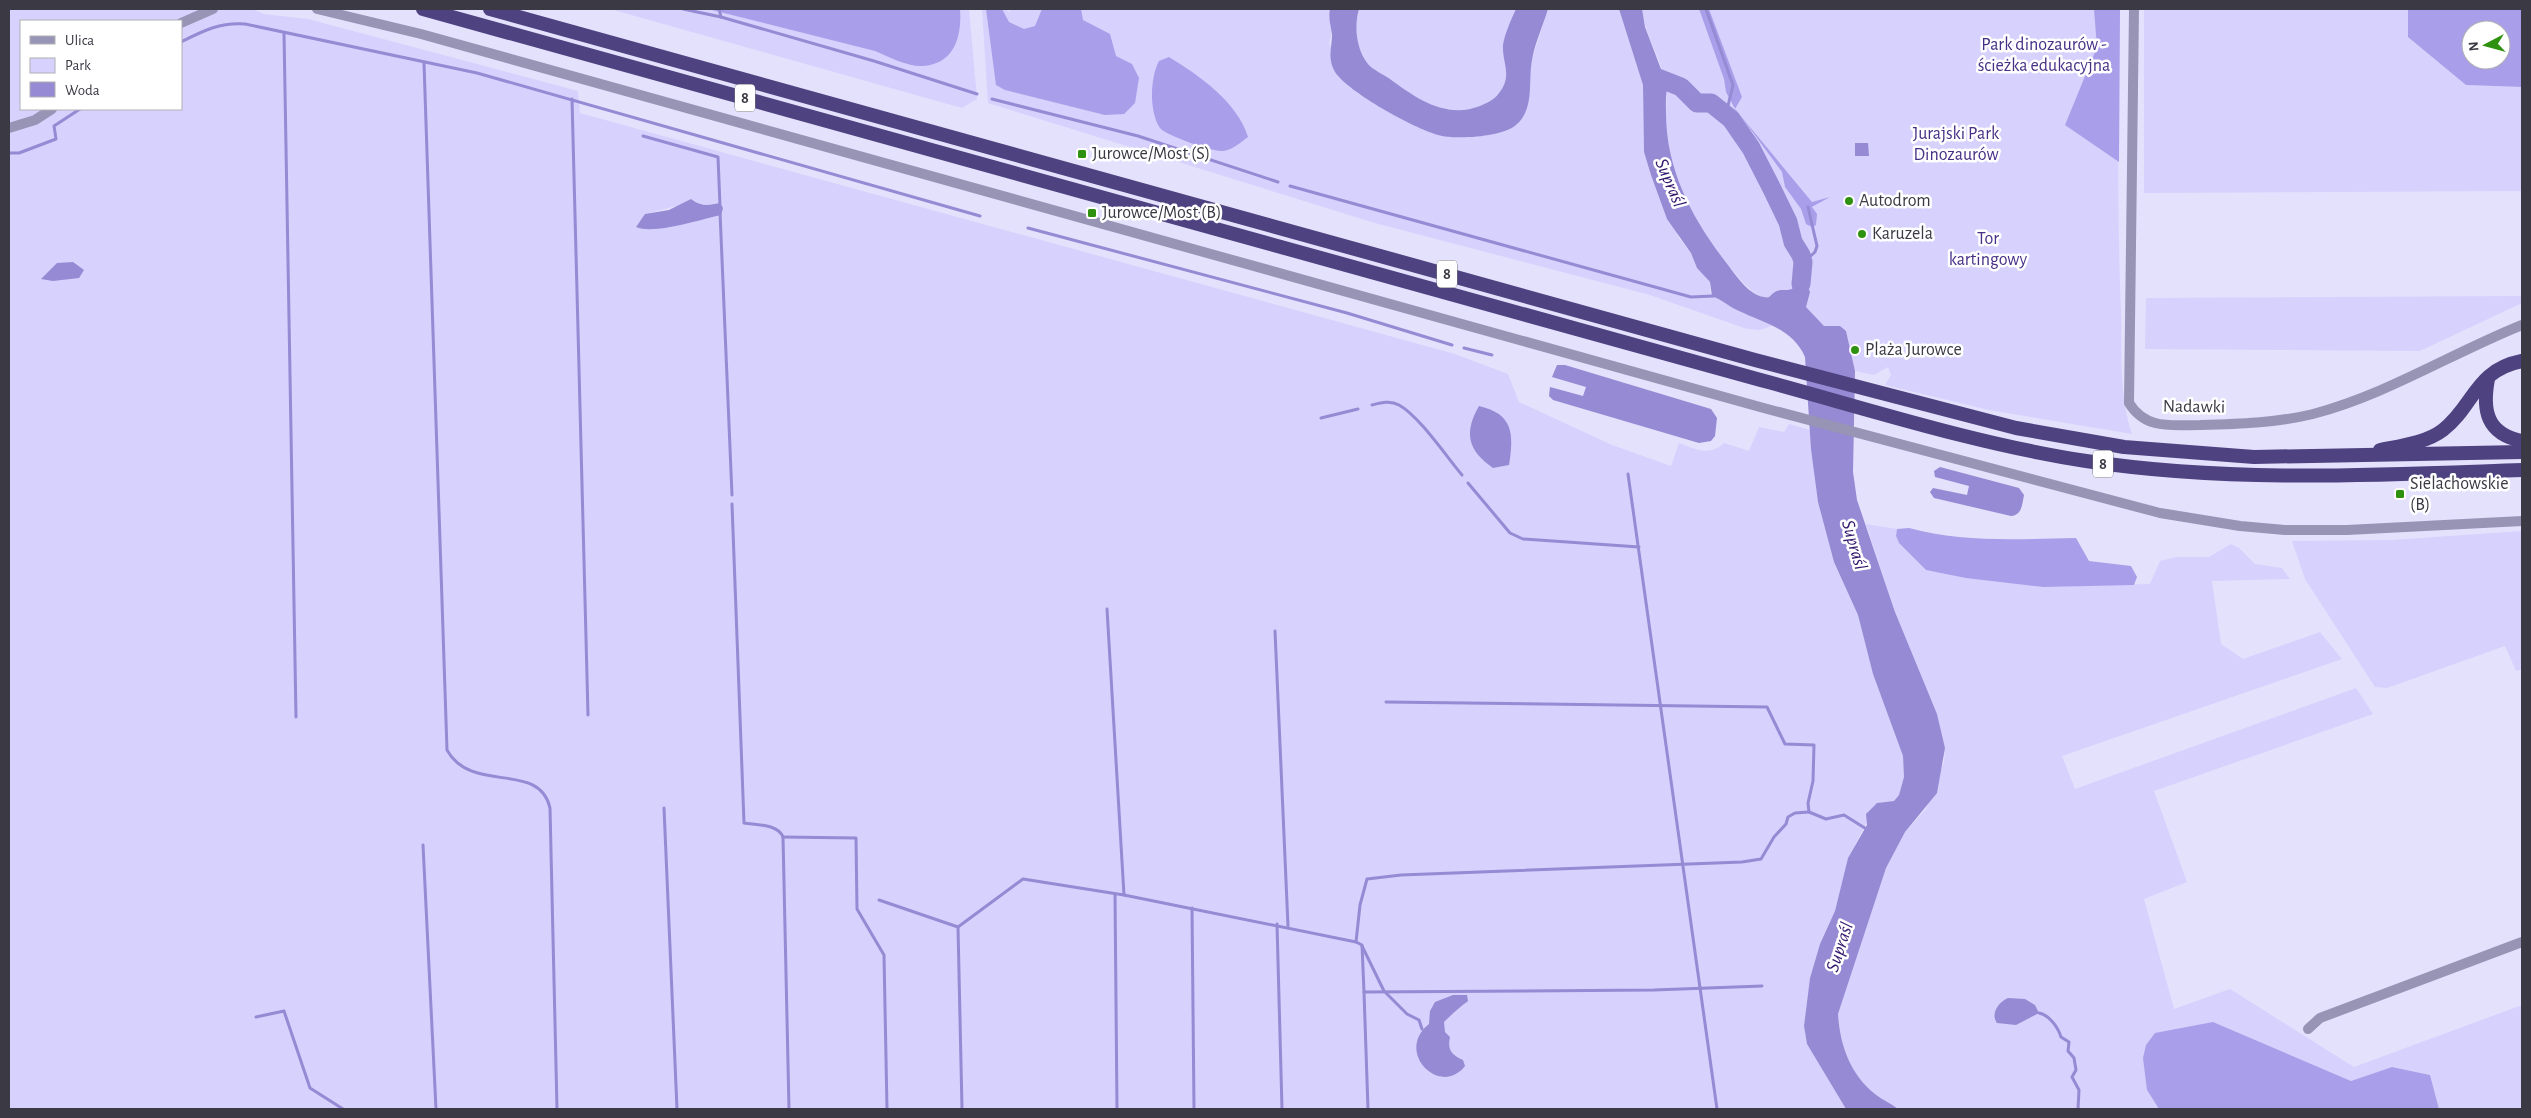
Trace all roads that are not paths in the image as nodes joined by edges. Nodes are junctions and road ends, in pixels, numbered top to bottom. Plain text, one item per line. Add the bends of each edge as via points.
1 (213, 9) edge
2 (317, 9) edge
3 (423, 9) edge
4 (490, 9) edge
5 (2134, 9) edge
6 (182, 23) edge
7 (50, 110) edge
8 (9, 128) edge
9 (2522, 325) edge
10 (2522, 362) edge
11 (2488, 379) junction
12 (2522, 441) edge
13 (2522, 452) edge
14 (2345, 457) junction
15 (2522, 470) edge
16 (2522, 521) edge
17 (2522, 942) edge
18 (2308, 1029) dead end

1 - 6 street
2 - 16 street via 421,34 1760,408 2160,514 2286,530
3 - 15 highway, 8 via 1757,379 2050,455 2182,473 2298,477
4 - 14 highway, 8 via 1755,360 2016,428 2124,448 2254,457
5 - 9 street, Nadawki via 2129,403 2136,415 2147,422 2189,425 2264,422 2313,414 2368,395
7 - 8 street via 35,120
10 - 11 highway via 2506,365
11 - 12 highway via 2485,401 2490,421 2504,435
11 - 14 highway via 2479,384 2459,414 2441,432 2407,444
13 - 14 highway, 8
17 - 18 street via 2320,1018

